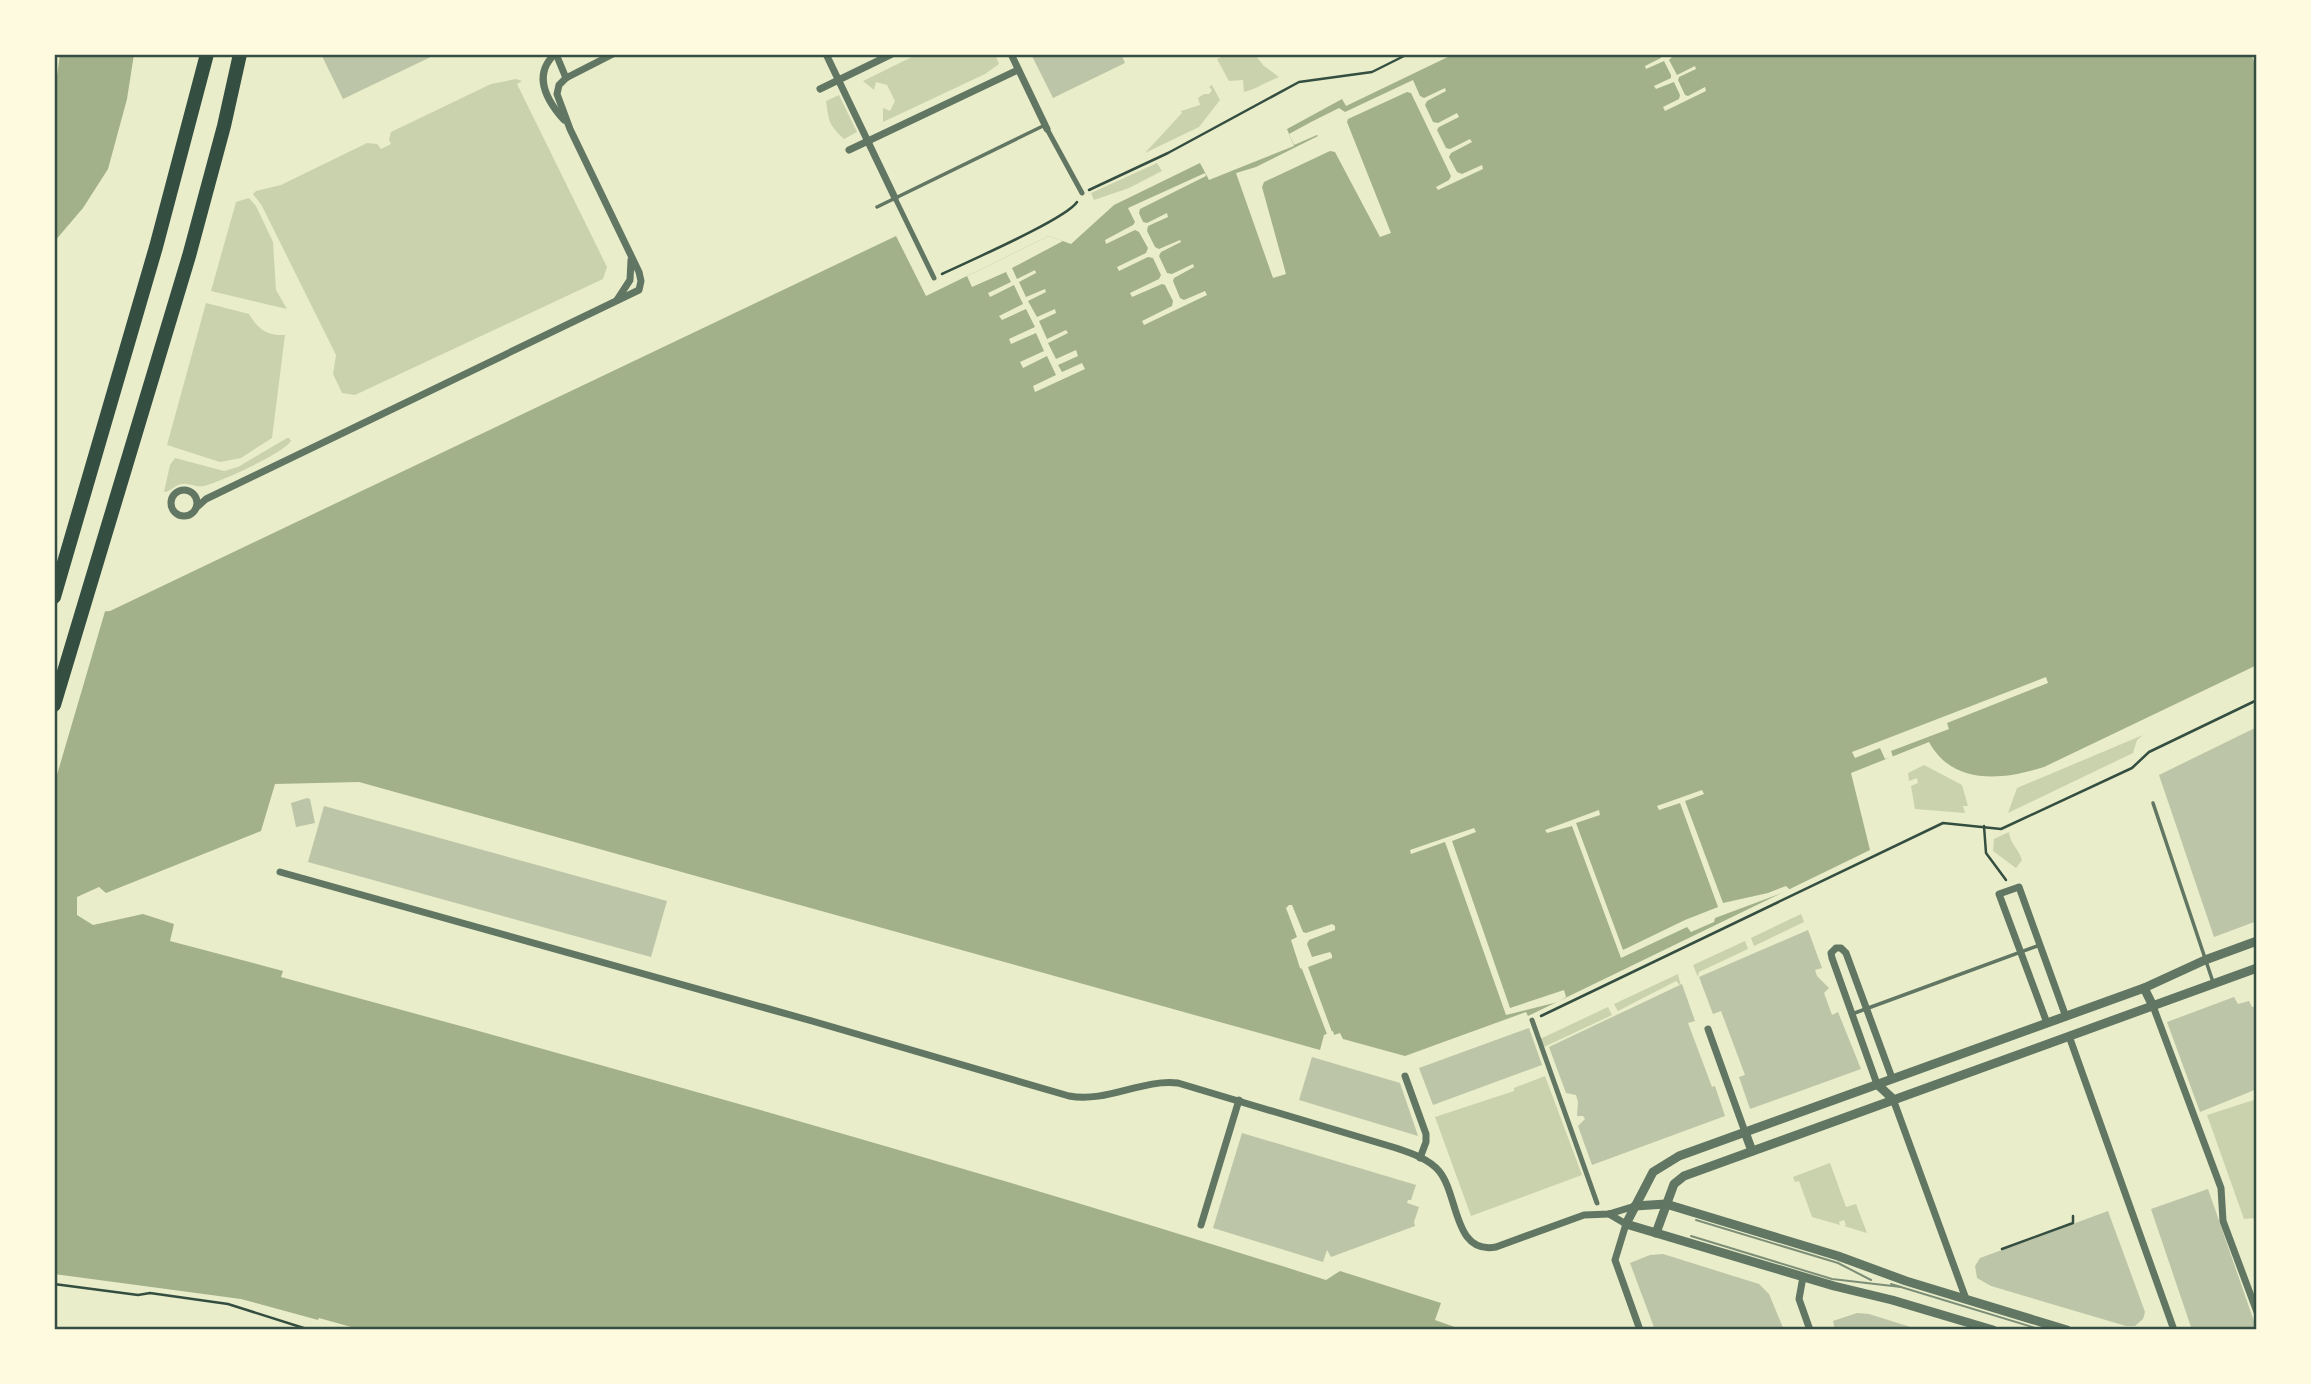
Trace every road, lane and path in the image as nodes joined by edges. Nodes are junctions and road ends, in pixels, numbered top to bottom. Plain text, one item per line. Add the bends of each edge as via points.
1 (207, 54) edge
2 (240, 54) edge
3 (556, 54) edge
4 (613, 54) edge
5 (826, 54) edge
6 (892, 54) edge
7 (1011, 54) edge
8 (1408, 54) edge
9 (1018, 70) junction
10 (566, 78) junction
11 (839, 80) junction
12 (820, 89) dead end
13 (1046, 127) junction
14 (570, 130) junction
15 (869, 142) junction
16 (849, 150) dead end
17 (1083, 193) junction
18 (895, 198) junction
19 (877, 206) dead end
20 (628, 249) junction
21 (934, 278) joint
22 (611, 304) junction
23 (188, 491) junction
24 (213, 496) junction
25 (195, 508) junction
26 (54, 597) edge
27 (2257, 700) edge
28 (54, 705) edge
29 (2153, 803) dead end
30 (1984, 826) junction
31 (280, 873) dead end
32 (2009, 891) junction
33 (2257, 941) edge
34 (2040, 945) junction
35 (2020, 952) junction
36 (2204, 960) junction
37 (2257, 968) edge
38 (2214, 984) junction
39 (2144, 988) junction
40 (2153, 1006) junction
41 (1866, 1009) junction
42 (1852, 1014) junction
43 (2066, 1017) junction
44 (1532, 1020) joint
45 (2047, 1024) junction
46 (1708, 1030) dead end
47 (2071, 1035) junction
48 (2054, 1041) junction
49 (1405, 1076) dead end
50 (1892, 1079) junction
51 (1877, 1084) junction
52 (1893, 1099) junction
53 (1239, 1101) junction
54 (1745, 1132) junction
55 (1752, 1151) junction
56 (1420, 1158) junction
57 (1597, 1203) dead end
58 (1665, 1204) junction
59 (1635, 1206) junction
60 (1609, 1214) junction
61 (2073, 1216) dead end
62 (1626, 1224) junction
63 (1201, 1225) dead end
64 (1656, 1233) junction
65 (2002, 1249) dead end
66 (1803, 1277) junction
67 (54, 1284) edge
68 (1966, 1299) junction
69 (2257, 1312) edge
70 (1982, 1328) edge
71 (310, 1330) edge
72 (1640, 1330) edge
73 (1810, 1330) edge
74 (1993, 1330) edge
75 (2067, 1330) edge
76 (2174, 1330) edge

1 - 26 highway
2 - 28 highway via 189,256
3 - 10 street
3 - 14 street via 546,65 543,83 550,103
4 - 10 street
5 - 11 street
6 - 11 street
7 - 9 street
8 - 17 path via 1371,72 1299,82
9 - 13 street
9 - 15 street
10 - 14 street via 557,94
11 - 12 street
11 - 15 street
13 - 17 street
13 - 18 lane
14 - 20 street
15 - 16 street
15 - 18 street
17 - 21 path via 1073,208
18 - 19 lane
18 - 21 street
20 - 22 street via 630,280
20 - 22 street via 640,286
22 - 24 street
23 - 24 street
23 - 25 street via 195,496
23 - 25 street via 173,495 172,507 181,515
24 - 25 street
27 - 30 path via 2149,752 2132,768 2001,829
29 - 36 lane
30 - 32 path via 1986,853 2004,874
30 - 44 path via 1943,823
31 - 53 street via 1069,1096 1100,1097 1171,1082
32 - 34 street via 2020,887
32 - 35 street via 1999,894
33 - 36 street
34 - 35 lane
34 - 43 street
35 - 41 lane
35 - 45 street
36 - 38 lane
36 - 39 street
37 - 38 street
38 - 40 street
39 - 40 street
39 - 43 street
40 - 47 street
40 - 69 street via 2221,1188 2223,1221
41 - 42 lane
41 - 42 street via 1846,953 1836,948 1831,955
41 - 50 street
42 - 51 street
43 - 45 street
43 - 47 street
44 - 57 street
45 - 48 street
45 - 50 street
46 - 54 street
47 - 48 street
47 - 76 street
48 - 52 street
49 - 56 street via 1426,1134
50 - 51 street
50 - 52 street
51 - 52 street
51 - 54 street
52 - 55 street
52 - 68 street
53 - 56 street
53 - 63 street
54 - 55 street
54 - 59 street via 1664,1163 1650,1176
55 - 58 street via 1681,1177
56 - 60 street via 1442,1175 1465,1236 1481,1248 1588,1214
58 - 59 street
58 - 64 street
58 - 68 street
59 - 60 street
59 - 62 street
60 - 62 street
61 - 65 path via 2073,1223
62 - 64 street
62 - 72 street via 1615,1260
64 - 66 street
66 - 70 street
66 - 73 street via 1799,1299
67 - 71 path via 228,1304
68 - 75 street
70 - 74 street

